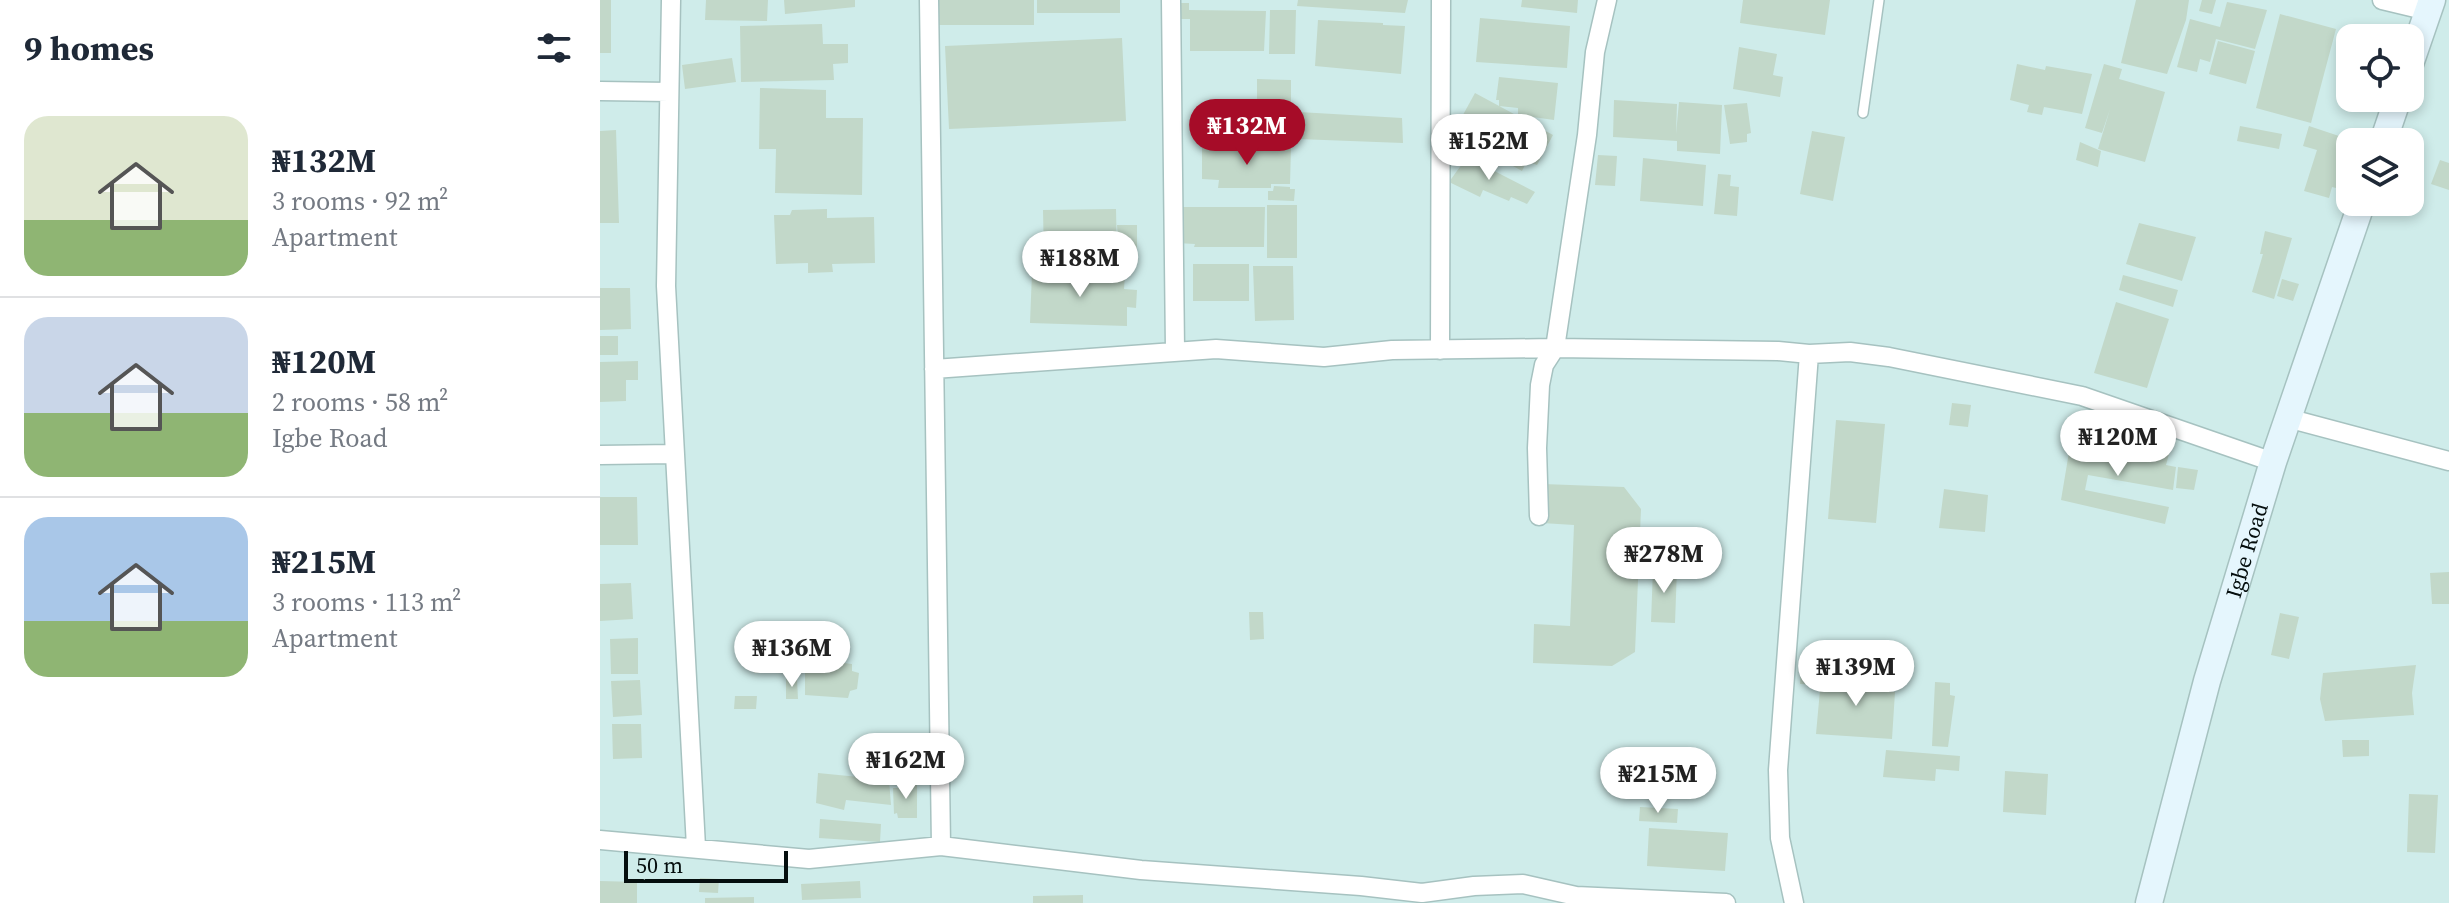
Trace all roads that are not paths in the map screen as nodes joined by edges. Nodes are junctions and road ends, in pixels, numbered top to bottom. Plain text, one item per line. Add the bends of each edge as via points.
1 (671, 0) edge
2 (929, 0) edge
3 (1171, 0) edge
4 (1441, 0) edge
5 (1607, 0) edge
6 (1879, 0) edge
7 (2382, 0) edge
8 (2430, 6) edge
9 (600, 91) edge
10 (669, 92) junction
11 (1863, 113) dead end
12 (2357, 216) edge
13 (1555, 348) junction
14 (1175, 350) junction
15 (1440, 350) junction
16 (1809, 354) junction
17 (934, 369) junction
18 (2287, 418) junction
19 (674, 454) junction
20 (600, 455) edge
21 (2449, 461) edge
22 (2273, 462) junction
23 (1539, 516) dead end
24 (600, 840) edge
25 (941, 846) junction
26 (696, 847) junction
27 (1726, 903) edge
28 (1794, 903) edge
29 (2149, 903) edge

1 - 10 street
2 - 17 street
3 - 14 street
4 - 15 street
5 - 13 street via 1595,52
6 - 11 lane
7 - 8 street
9 - 10 street
10 - 19 street via 666,286
12 - 18 street, Igbe Road
13 - 15 street
13 - 16 street
13 - 23 street via 1540,385
14 - 15 street via 1324,357
14 - 17 street
16 - 22 street via 1889,357 2082,396
16 - 28 street via 1778,770 1780,838
17 - 25 street
18 - 21 street
18 - 22 street, Igbe Road
19 - 20 street
19 - 26 street
22 - 29 street, Igbe Road via 2207,681
24 - 26 street
25 - 26 street via 809,859
25 - 27 street via 1141,870 1422,893 1523,884 1576,896

